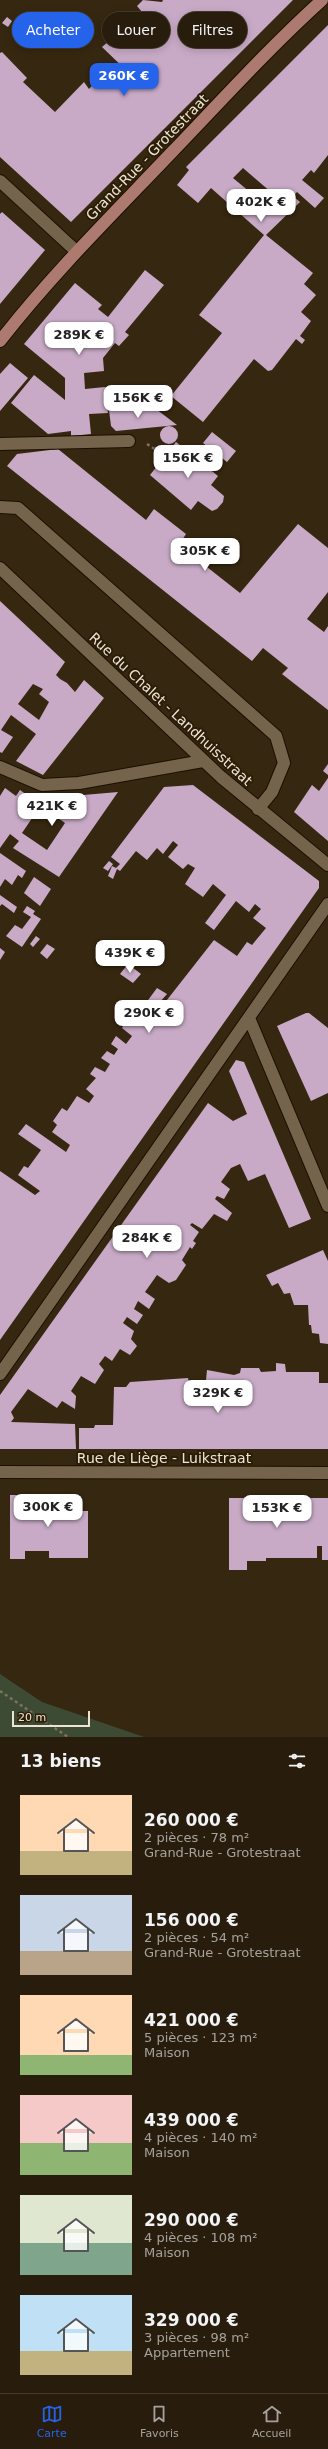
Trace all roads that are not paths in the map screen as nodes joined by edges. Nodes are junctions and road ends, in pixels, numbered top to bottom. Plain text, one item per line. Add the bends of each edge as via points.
1 (322, 0) edge
2 (0, 181) edge
3 (76, 251) junction
4 (0, 341) edge
5 (129, 441) dead end
6 (0, 444) edge
7 (0, 507) edge
8 (0, 568) edge
9 (203, 761) junction
10 (0, 767) edge
11 (258, 808) junction
12 (328, 865) edge
13 (328, 904) edge
14 (249, 1018) junction
15 (328, 1206) edge
16 (0, 1374) edge
17 (0, 1472) edge
18 (328, 1473) edge

1 - 3 main road, Grand-Rue - Grotestraat via 258,62
2 - 3 street
3 - 4 main road, Grand-Rue - Grotestraat
5 - 6 street
7 - 11 street via 18,508 276,736 284,762 272,792
8 - 9 street, Rue du Chalet - Landhuisstraat
9 - 10 street via 79,783 42,785
9 - 11 street, Rue du Chalet - Landhuisstraat
11 - 12 street, Rue du Chalet - Landhuisstraat
13 - 14 street
14 - 15 street
14 - 16 street
17 - 18 street, Rue de Liège - Luikstraat

